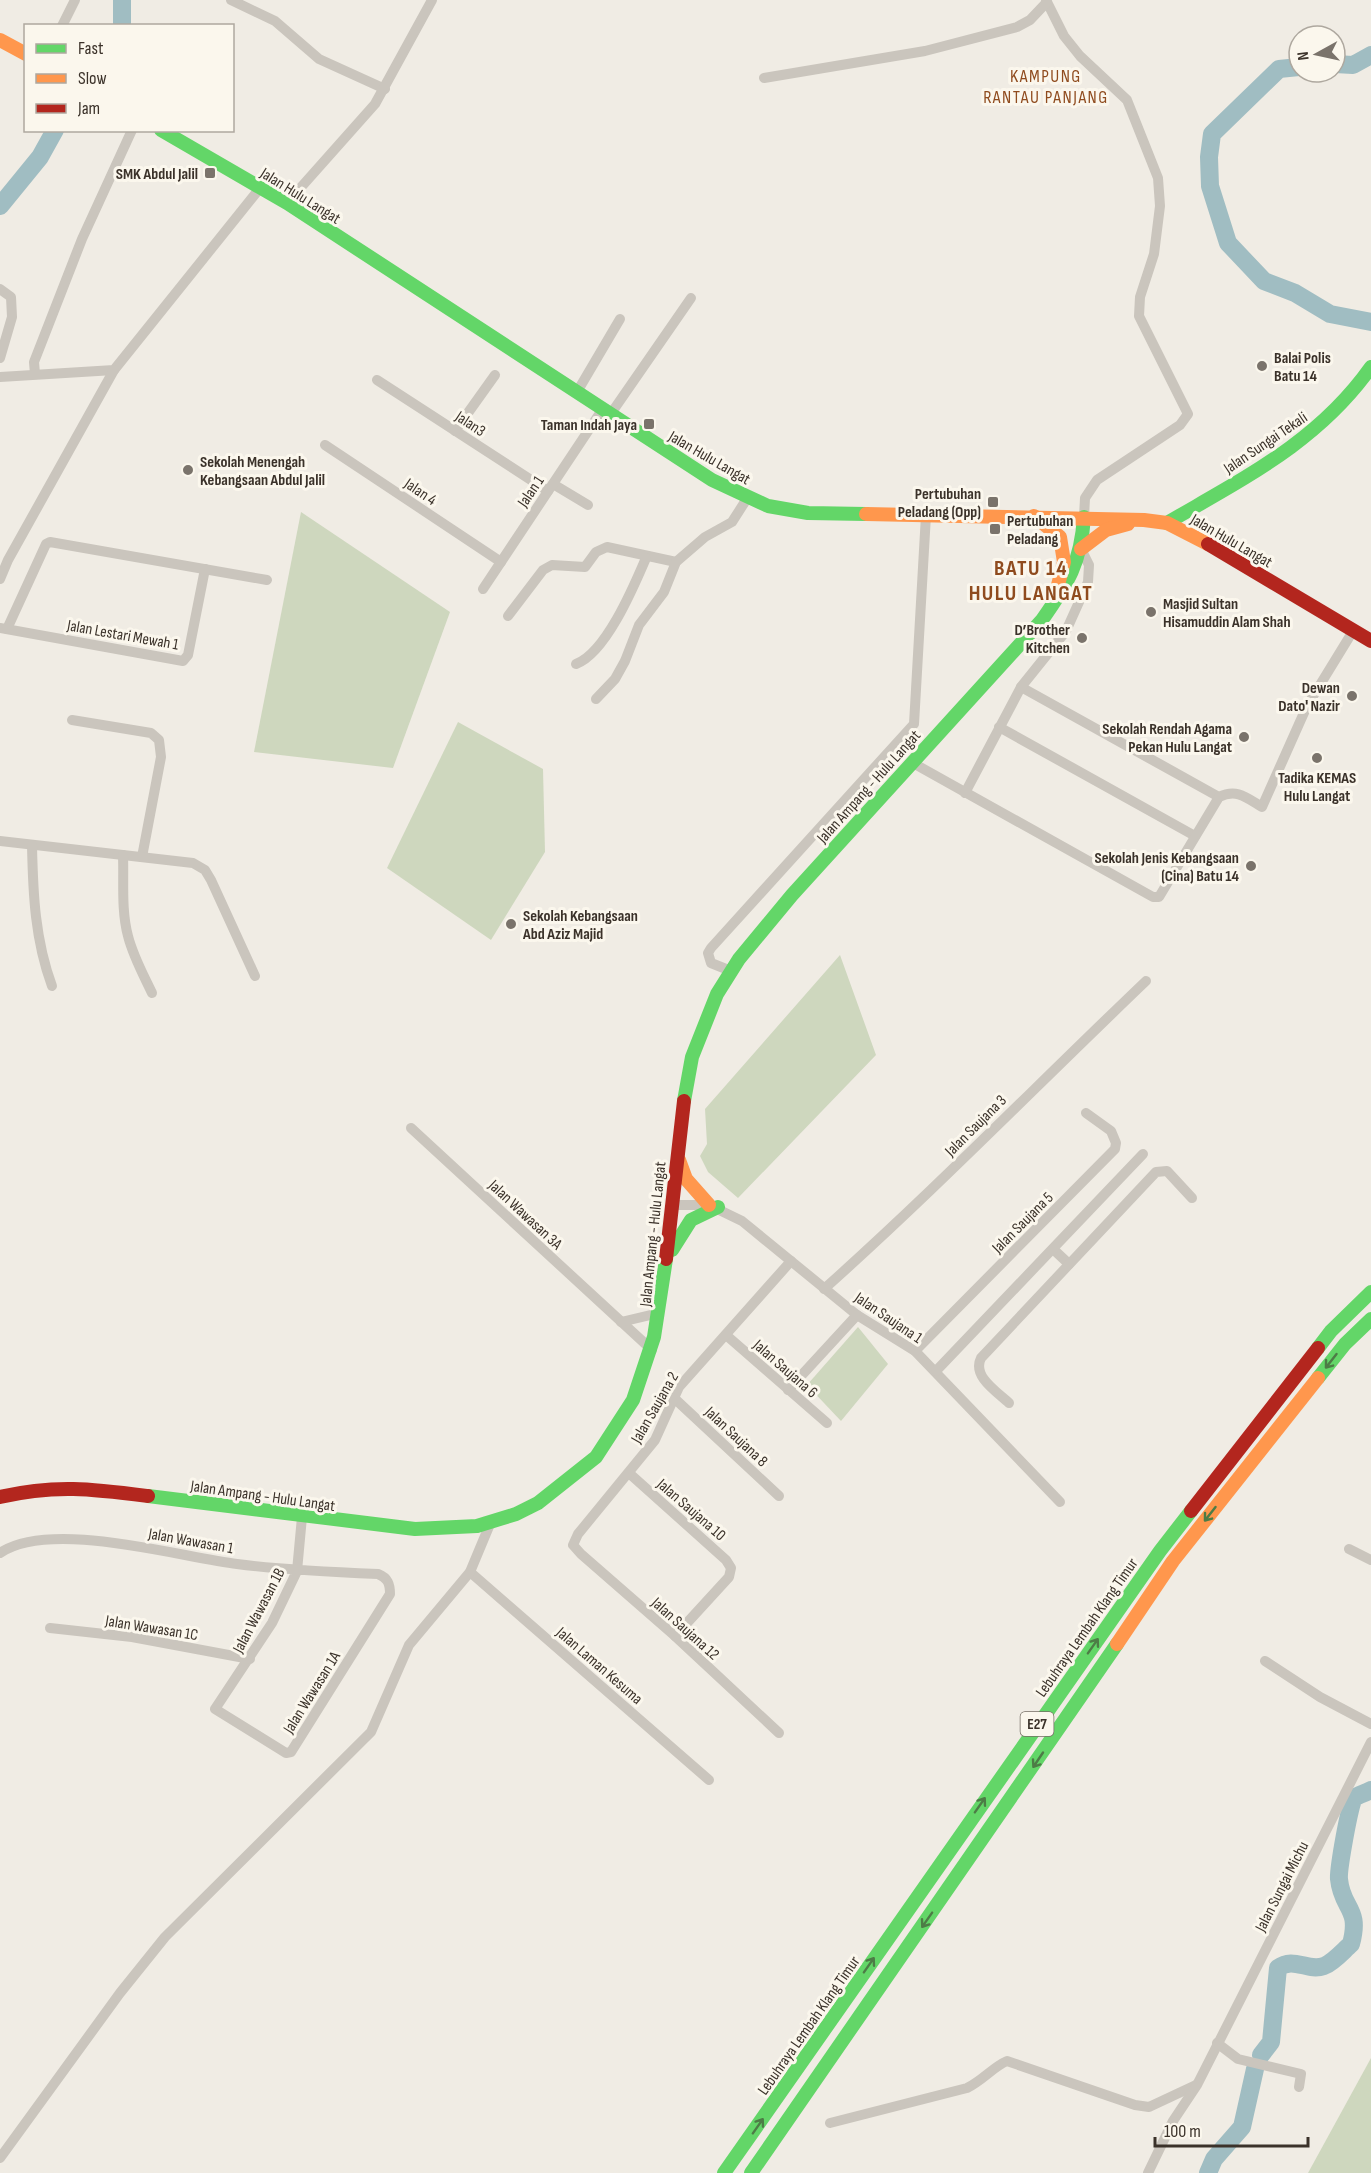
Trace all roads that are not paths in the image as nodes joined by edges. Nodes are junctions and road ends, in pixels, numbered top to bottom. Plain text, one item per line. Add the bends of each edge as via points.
1 (75, 0) edge
2 (231, 0) edge
3 (432, 0) edge
4 (1046, 1) edge
5 (63, 24) edge
6 (1, 44) edge
7 (24, 53) edge
8 (764, 78) dead end
9 (385, 88) junction
10 (131, 132) edge
11 (164, 132) edge
12 (260, 188) junction
13 (287, 203) junction
14 (0, 289) edge
15 (691, 298) dead end
16 (620, 319) dead end
17 (0, 358) edge
18 (114, 370) junction
19 (1369, 370) edge
20 (35, 374) junction
21 (495, 375) dead end
22 (0, 378) edge
23 (377, 380) dead end
24 (577, 392) junction
25 (606, 413) junction
26 (455, 431) junction
27 (325, 445) dead end
28 (550, 488) junction
29 (748, 497) junction
30 (588, 505) dead end
31 (926, 514) junction
32 (1034, 516) junction
33 (1084, 517) junction
34 (1167, 523) junction
35 (1082, 549) junction
36 (646, 558) junction
37 (501, 562) junction
38 (676, 562) junction
39 (205, 569) junction
40 (0, 579) edge
41 (267, 580) dead end
42 (483, 589) dead end
43 (1053, 603) junction
44 (508, 616) dead end
45 (3, 628) edge
46 (1353, 631) junction
47 (1371, 641) edge
48 (576, 664) dead end
49 (1022, 687) junction
50 (596, 699) dead end
51 (72, 720) dead end
52 (999, 728) junction
53 (911, 762) junction
54 (965, 794) junction
55 (1219, 797) junction
56 (1195, 836) junction
57 (0, 841) edge
58 (32, 845) junction
59 (123, 855) junction
60 (142, 857) junction
61 (731, 971) junction
62 (255, 976) dead end
63 (1146, 981) dead end
64 (52, 986) dead end
65 (152, 993) dead end
66 (1086, 1113) dead end
67 (411, 1128) dead end
68 (677, 1154) junction
69 (1143, 1154) dead end
70 (1192, 1198) dead end
71 (673, 1205) junction
72 (713, 1206) junction
73 (1053, 1249) junction
74 (667, 1260) junction
75 (791, 1261) junction
76 (1069, 1264) junction
77 (824, 1289) junction
78 (1371, 1292) edge
79 (659, 1313) junction
80 (857, 1315) junction
81 (1371, 1319) edge
82 (621, 1322) junction
83 (726, 1335) junction
84 (652, 1350) junction
85 (915, 1352) junction
86 (936, 1371) junction
87 (788, 1390) junction
88 (674, 1398) junction
89 (1009, 1403) dead end
90 (826, 1423) dead end
91 (630, 1474) junction
92 (779, 1496) dead end
93 (0, 1497) edge
94 (1060, 1502) dead end
95 (302, 1517) junction
96 (490, 1524) junction
97 (573, 1545) joint
98 (1349, 1549) dead end
99 (0, 1553) edge
100 (1371, 1560) edge
101 (297, 1571) junction
102 (470, 1572) junction
103 (378, 1574) joint
104 (50, 1628) dead end
105 (675, 1636) junction
106 (250, 1659) junction
107 (1265, 1661) dead end
108 (215, 1709) joint
109 (1371, 1724) edge
110 (779, 1733) dead end
111 (1371, 1742) edge
112 (709, 1780) dead end
113 (1217, 2043) junction
114 (1197, 2085) junction
115 (1299, 2086) dead end
116 (830, 2123) dead end
117 (0, 2158) edge
118 (724, 2173) edge
119 (751, 2173) edge
120 (1148, 2173) edge

1 - 5 street
2 - 9 street via 275,21 319,59
3 - 9 street
4 - 8 street via 1030,20 1017,27 925,51
4 - 33 street via 1064,36 1080,56 1127,100 1158,178 1160,206 1154,254 1138,316 1188,414 1180,425 1097,480 1085,498
6 - 7 main road
9 - 13 street
10 - 20 street via 82,239 34,362
11 - 12 main road, Jalan Hulu Langat
12 - 13 main road, Jalan Hulu Langat
12 - 18 street
13 - 24 main road, Jalan Hulu Langat
14 - 17 street via 10,297 13,307
15 - 25 street, Jalan 1
16 - 24 street
18 - 20 street
18 - 40 street
19 - 34 main road, Jalan Sungai Tekali via 1323,423 1300,442
20 - 22 street
21 - 26 street
23 - 26 street, Jalan3
24 - 25 main road, Jalan Hulu Langat
25 - 28 street, Jalan 1
25 - 29 main road, Jalan Hulu Langat via 712,480
26 - 28 street, Jalan3
27 - 37 street, Jalan 4
28 - 30 street, Jalan3
28 - 37 street, Jalan 1
29 - 31 main road, Jalan Hulu Langat via 768,506 808,513
29 - 38 street via 732,522 705,537
31 - 32 main road, Jalan Hulu Langat
31 - 61 street via 914,724 711,948 711,963
32 - 33 main road, Jalan Hulu Langat
32 - 43 main road via 1060,537 1064,549
33 - 34 main road, Jalan Hulu Langat
33 - 35 main road, Jalan Ampang - Hulu Langat
34 - 35 main road via 1126,524 1106,530
34 - 46 main road, Jalan Hulu Langat via 1192,534
35 - 43 main road, Jalan Ampang - Hulu Langat
35 - 49 street via 1090,573 1081,599 1066,631
36 - 38 street
36 - 44 street via 607,547 597,552 585,567 548,566
36 - 48 street via 631,594 598,646
37 - 42 street, Jalan 1
38 - 50 street via 664,592 639,626 625,662
39 - 41 street
39 - 45 street via 48,542
39 - 45 street, Jalan Lestari Mewah 1 via 188,655 183,661
43 - 53 main road, Jalan Ampang - Hulu Langat
46 - 47 main road, Jalan Hulu Langat
46 - 55 street via 1307,706 1262,807 1238,793
49 - 52 street
49 - 55 street
51 - 60 street via 152,733 159,740 161,757
52 - 54 street
52 - 56 street
53 - 54 street
53 - 61 main road, Jalan Ampang - Hulu Langat via 787,901
54 - 56 street via 1153,897 1162,895
55 - 56 street
57 - 58 street
58 - 59 street
58 - 64 street via 41,956
59 - 60 street
59 - 65 street via 127,934
60 - 62 street via 193,863 205,870
61 - 68 main road, Jalan Ampang - Hulu Langat via 697,1039 681,1113
63 - 77 street, Jalan Saujana 3 via 901,1221
66 - 85 street, Jalan Saujana 5 via 1111,1131 1115,1149
67 - 82 street, Jalan Wawasan 3A
68 - 71 main road, Jalan Ampang - Hulu Langat
68 - 72 main road via 686,1179
69 - 73 street
70 - 76 street via 1167,1171 1156,1172
71 - 72 street, Jalan Saujana 1
71 - 74 main road, Jalan Ampang - Hulu Langat
72 - 74 main road via 691,1220
72 - 75 street, Jalan Saujana 1 via 742,1221
73 - 76 street
73 - 86 street
74 - 79 main road, Jalan Ampang - Hulu Langat
75 - 77 street, Jalan Saujana 1
75 - 83 street, Jalan Saujana 2
76 - 89 street via 981,1358 978,1373
77 - 80 street, Jalan Saujana 1
118 -> 78 main road, Lebuhraya Lembah Klang Timur / E27 via 1160,1551 1331,1331
79 - 82 street
79 - 84 main road, Jalan Ampang - Hulu Langat
80 - 85 street, Jalan Saujana 1
80 - 87 street
81 -> 119 main road, Lebuhraya Lembah Klang Timur / E27 via 1345,1344 1173,1561
82 - 84 street, Jalan Wawasan 3A
83 - 87 street, Jalan Saujana 6
83 - 88 street, Jalan Saujana 2 via 679,1387
84 - 96 main road, Jalan Ampang - Hulu Langat via 622,1421 592,1461 541,1501
85 - 86 street, Jalan Saujana 1
86 - 94 street, Jalan Saujana 1
87 - 90 street, Jalan Saujana 6
88 - 91 street, Jalan Saujana 2 via 656,1440
88 - 92 street, Jalan Saujana 8
91 - 97 street, Jalan Saujana 2
91 - 105 street, Jalan Saujana 10 via 731,1568 729,1577
93 - 95 main road, Jalan Ampang - Hulu Langat via 35,1489 76,1487
95 - 96 main road, Jalan Ampang - Hulu Langat via 429,1529
95 - 101 street, Jalan Wawasan 1B
96 - 102 street
97 - 105 street, Jalan Saujana 12
98 - 100 street
99 - 101 street, Jalan Wawasan 1 via 32,1543 97,1541
101 - 103 street, Jalan Wawasan 1
101 - 106 street, Jalan Wawasan 1B
102 - 112 street, Jalan Laman Kesuma
102 - 117 street via 409,1645 371,1732 165,1937
103 - 108 street, Jalan Wawasan 1A via 390,1585 390,1594 291,1752 286,1753
104 - 106 street, Jalan Wawasan 1C via 132,1637
105 - 110 street, Jalan Saujana 12
106 - 108 street, Jalan Wawasan 1B
107 - 109 street
111 - 113 street, Jalan Sungai Michu
113 - 114 street, Jalan Sungai Michu
113 - 115 street via 1238,2059 1301,2074
114 - 116 street via 1149,2107 1007,2061 967,2088
114 - 120 street, Jalan Sungai Michu via 1173,2121

